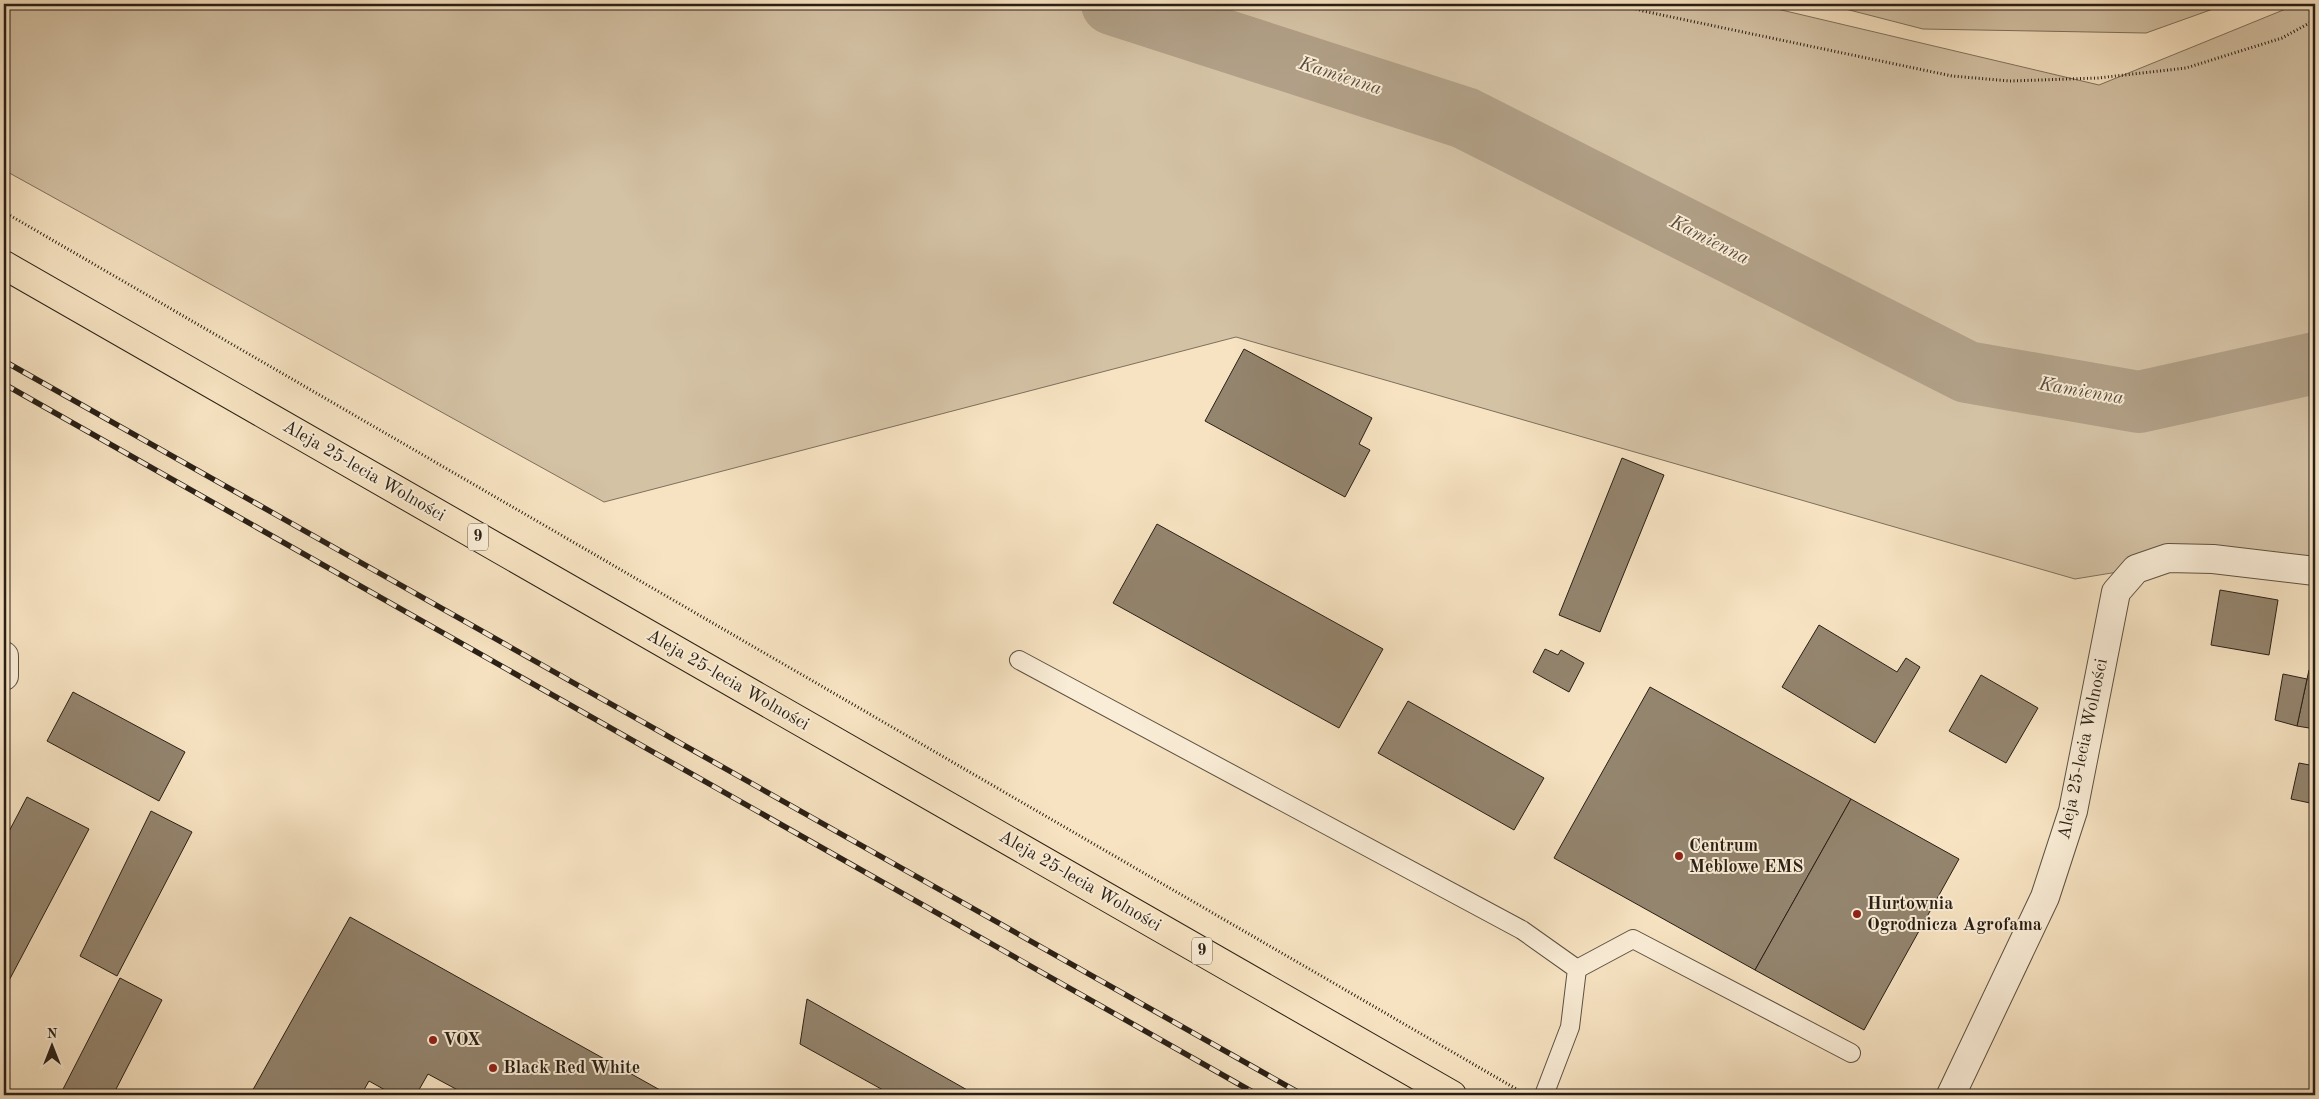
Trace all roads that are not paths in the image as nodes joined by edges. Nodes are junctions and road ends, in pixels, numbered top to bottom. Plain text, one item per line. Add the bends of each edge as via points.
1 (4, 265) edge
2 (2315, 571) edge
3 (4, 656) edge
4 (1019, 660) dead end
5 (4, 676) edge
6 (1577, 969) junction
7 (1851, 1053) dead end
8 (1452, 1095) edge
9 (1544, 1095) edge
10 (1951, 1095) edge

1 - 8 main road, Aleja 25-lecia Wolności / 9
2 - 10 street, Aleja 25-lecia Wolności via 2213,559 2168,558 2136,570 2116,592 2074,811 2045,897
3 - 5 street
4 - 6 lane via 1522,930
6 - 7 lane via 1634,939
6 - 9 lane via 1570,1027

